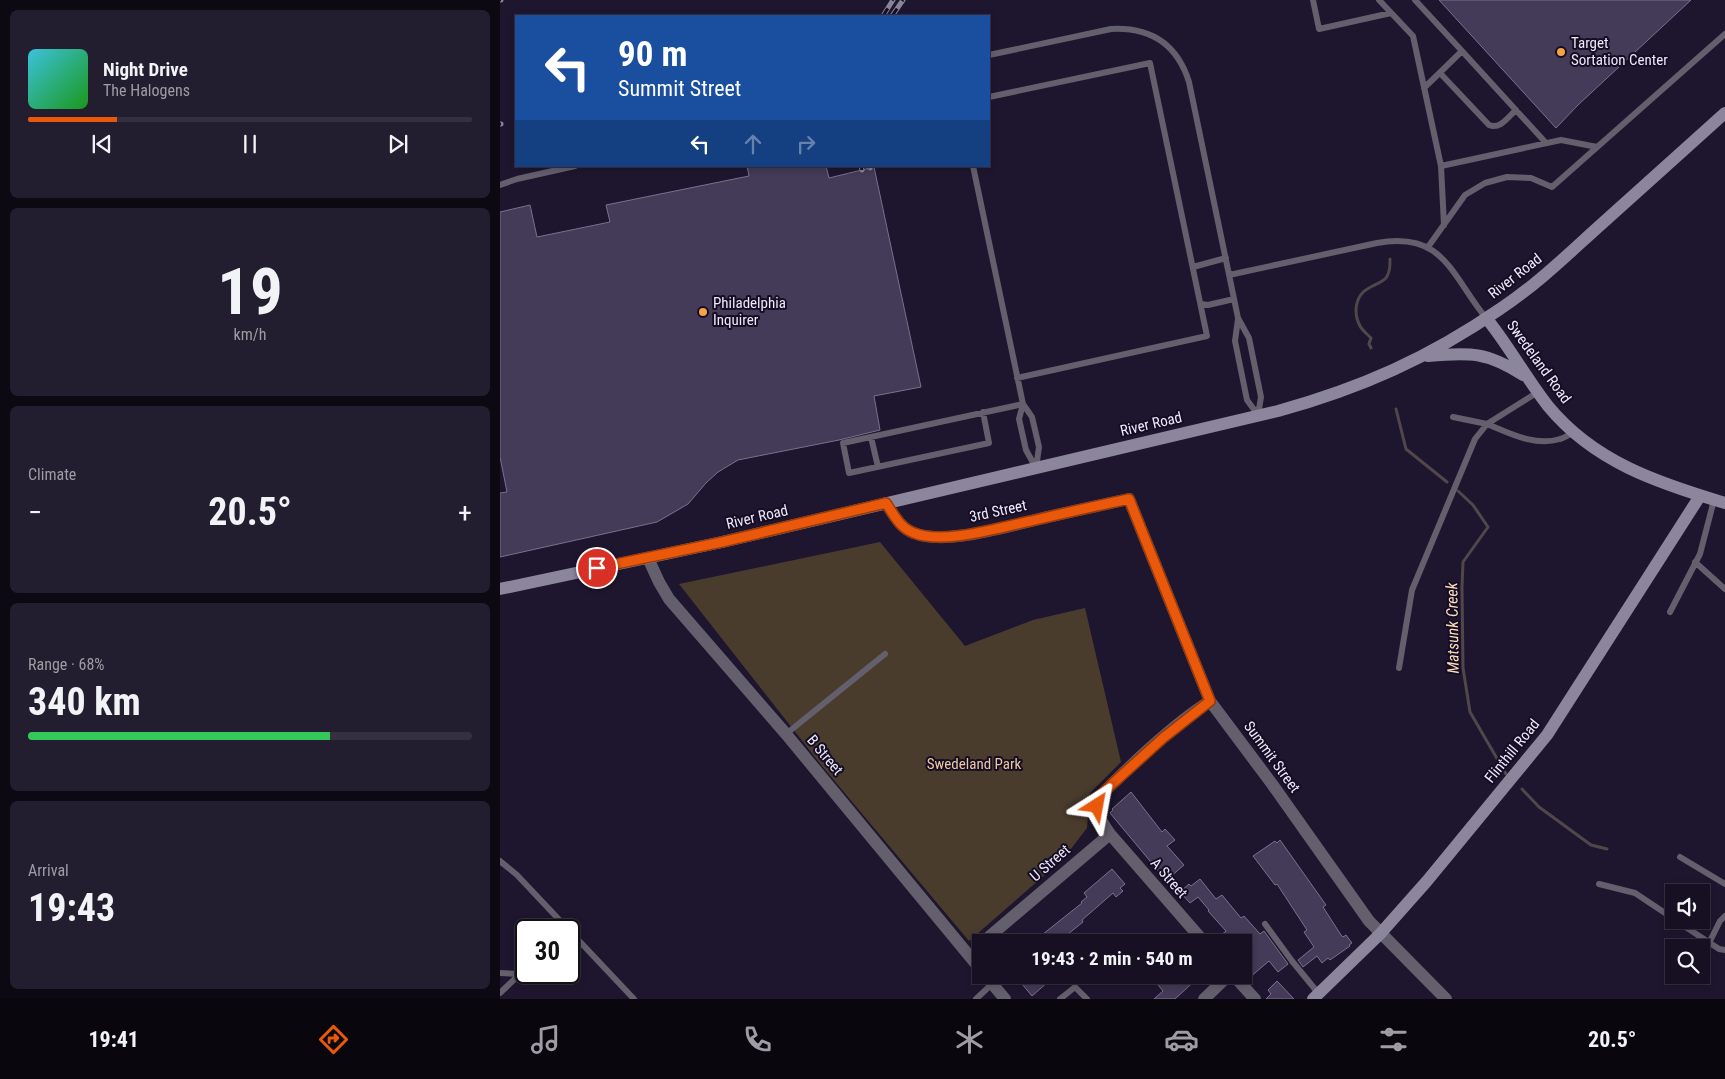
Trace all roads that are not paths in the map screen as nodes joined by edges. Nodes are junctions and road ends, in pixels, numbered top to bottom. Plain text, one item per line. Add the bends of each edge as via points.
1 (1313, 0) edge
2 (1379, 0) edge
3 (1415, 0) edge
4 (1391, 13) junction
5 (1725, 34) edge
6 (1462, 51) junction
7 (990, 55) edge
8 (1440, 73) junction
9 (1424, 88) junction
10 (990, 97) edge
11 (1516, 110) junction
12 (1725, 113) edge
13 (1546, 143) junction
14 (1597, 146) junction
15 (1441, 166) junction
16 (571, 167) edge
17 (973, 167) edge
18 (500, 185) edge
19 (1444, 225) junction
20 (1428, 247) junction
21 (1226, 258) junction
22 (1193, 267) junction
23 (1229, 275) junction
24 (1234, 299) junction
25 (1201, 304) junction
26 (1238, 318) junction
27 (1486, 318) junction
28 (1423, 356) junction
29 (1527, 377) junction
30 (1017, 378) junction
31 (1538, 392) junction
32 (1023, 404) junction
33 (982, 412) junction
34 (1258, 415) junction
35 (1453, 417) dead end
36 (1487, 424) junction
37 (1574, 432) junction
38 (871, 437) junction
39 (878, 467) junction
40 (1036, 468) junction
41 (1700, 496) junction
42 (1129, 499) joint
43 (1720, 502) edge
44 (886, 503) junction
45 (648, 558) junction
46 (1696, 562) junction
47 (500, 589) edge
48 (1725, 589) edge
49 (1670, 612) dead end
50 (885, 654) dead end
51 (1399, 668) dead end
52 (1210, 701) junction
53 (786, 734) junction
54 (1110, 834) junction
55 (1680, 857) dead end
56 (500, 861) edge
57 (1599, 884) dead end
58 (1725, 884) edge
59 (1665, 914) edge
60 (1725, 916) edge
61 (558, 919) edge
62 (1265, 924) dead end
63 (1688, 929) edge
64 (993, 934) edge
65 (1197, 934) edge
66 (1380, 934) junction
67 (1703, 939) edge
68 (1710, 941) edge
69 (580, 943) edge
70 (1710, 944) edge
71 (1725, 950) edge
72 (972, 951) edge
73 (969, 954) junction
74 (972, 958) edge
75 (500, 974) edge
76 (515, 974) edge
77 (515, 979) edge
78 (986, 984) edge
79 (992, 984) edge
80 (1221, 984) edge
81 (1240, 984) edge
82 (500, 993) edge
83 (1316, 996) edge
84 (1206, 998) edge
85 (634, 999) edge
86 (976, 999) edge
87 (1005, 999) edge
88 (1060, 999) edge
89 (1087, 999) edge
90 (1255, 999) edge
91 (1446, 999) edge

1 - 4 lane via 1319,29
2 - 4 lane
3 - 6 lane
4 - 9 lane via 1413,36
5 - 14 lane
6 - 8 lane
6 - 11 lane
7 - 21 lane via 1123,29 1148,34 1166,44 1180,61 1189,82
8 - 9 lane
8 - 11 lane via 1493,127 1499,126
9 - 15 lane
10 - 22 lane via 1150,63
11 - 13 lane
12 - 27 main road, River Road via 1540,279
13 - 14 lane via 1561,140
13 - 15 lane
14 - 19 lane via 1552,187 1530,178 1515,177 1485,183 1465,195
15 - 19 lane
16 - 18 lane
17 - 30 lane
19 - 20 lane
20 - 23 lane via 1410,241 1388,241
20 - 27 lane via 1443,258
21 - 22 lane
21 - 23 lane
22 - 25 lane
23 - 24 lane
24 - 25 lane
24 - 26 lane
25 - 30 lane via 1207,336
26 - 34 lane via 1249,338 1261,397
26 - 34 lane via 1236,348 1247,400
27 - 28 main road, River Road
27 - 29 main road, Swedeland Road
28 - 29 main road via 1478,354 1498,360
28 - 34 main road, River Road via 1352,388
29 - 31 main road, Swedeland Road
30 - 32 lane
31 - 36 lane
31 - 37 main road, Swedeland Road
32 - 33 lane
32 - 40 lane via 1020,424 1026,450
32 - 40 lane via 1032,416 1039,447
33 - 38 lane
33 - 39 lane via 989,442
34 - 40 main road, River Road
35 - 36 lane
36 - 37 lane via 1527,440 1551,441
36 - 51 lane via 1475,439 1412,590
37 - 41 main road, Swedeland Road via 1603,455 1633,472
38 - 39 lane
38 - 39 lane via 843,443 849,473
40 - 44 main road, River Road
41 - 43 main road, Swedeland Road
41 - 66 main road, Flinthill Road via 1547,735
42 - 44 street, 3rd Street via 983,531 937,537 910,532
42 - 52 street, Summit Street
43 - 46 lane
44 - 45 main road, River Road
45 - 47 main road, River Road
45 - 53 street, B Street via 669,599
46 - 48 lane
46 - 49 lane
50 - 53 lane
52 - 54 street via 1163,738 1099,797 1098,816
52 - 66 street, Summit Street
53 - 73 street, B Street
54 - 64 street, U Street
54 - 65 street, A Street
55 - 58 lane
56 - 61 lane
57 - 59 lane via 1635,893
60 - 68 lane
62 - 83 lane
63 - 67 lane
66 - 83 main road, Flinthill Road
66 - 91 street, Summit Street
69 - 85 lane
70 - 71 lane
72 - 73 street, U Street
73 - 74 street, B Street
75 - 76 lane
77 - 82 lane
78 - 86 lane
79 - 87 street
80 - 84 street
81 - 90 street
88 - 89 lane via 1075,987

